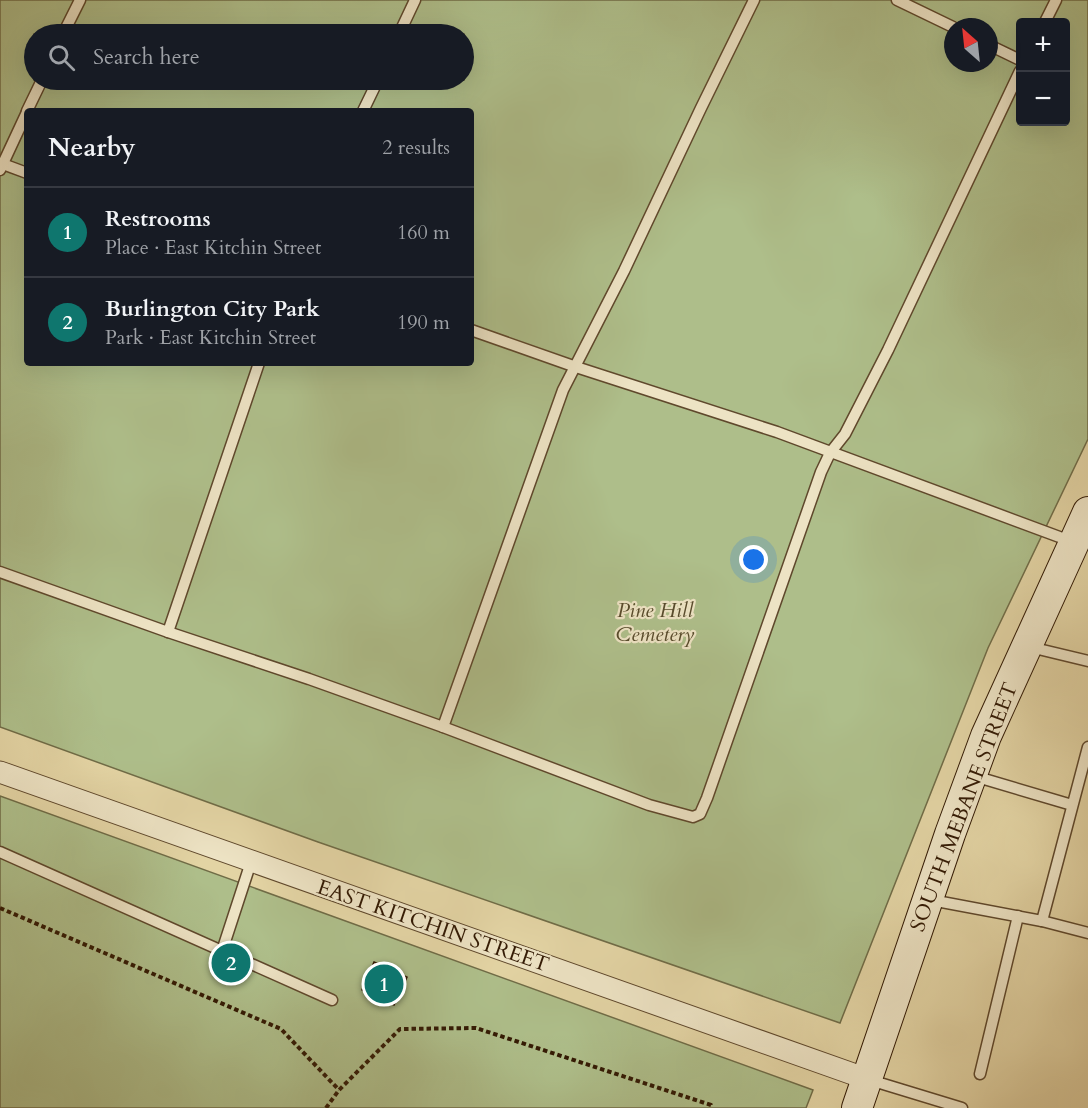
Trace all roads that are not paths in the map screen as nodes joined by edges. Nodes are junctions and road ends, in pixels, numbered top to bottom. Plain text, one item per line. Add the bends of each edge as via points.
1 (80, 0) edge
2 (415, 0) edge
3 (754, 0) edge
4 (897, 0) edge
5 (1056, 0) edge
6 (1047, 18) edge
7 (944, 23) edge
8 (68, 24) edge
9 (404, 24) edge
10 (998, 49) edge
11 (1016, 58) edge
12 (1020, 72) edge
13 (37, 90) edge
14 (373, 90) edge
15 (28, 108) edge
16 (364, 108) edge
17 (24, 117) edge
18 (1, 166) edge
19 (24, 172) edge
20 (474, 331) edge
21 (258, 366) edge
22 (576, 367) junction
23 (830, 453) junction
24 (1081, 533) edge
25 (0, 572) edge
26 (168, 632) junction
27 (1026, 646) junction
28 (1088, 661) edge
29 (443, 727) junction
30 (1088, 747) edge
31 (0, 771) edge
32 (971, 775) junction
33 (1072, 805) junction
34 (0, 852) edge
35 (251, 862) junction
36 (927, 899) junction
37 (1018, 916) junction
38 (1042, 921) junction
39 (1088, 933) edge
40 (222, 951) junction
41 (332, 999) dead end
42 (981, 1074) dead end
43 (867, 1079) junction
44 (856, 1108) edge
45 (962, 1108) edge

1 - 8 lane
2 - 9 lane
3 - 22 lane
4 - 7 lane
5 - 6 lane
10 - 11 lane
12 - 23 lane via 888,350 845,434
13 - 15 lane
14 - 16 lane
17 - 18 lane
18 - 19 lane
20 - 22 lane
21 - 26 lane
22 - 23 lane
22 - 29 lane via 563,390
23 - 24 lane via 950,495
23 - 29 lane via 700,814 693,817 649,805
24 - 27 street, SOUTH MEBANE STREET
25 - 26 lane
26 - 29 lane
27 - 28 lane
27 - 32 street, SOUTH MEBANE STREET
30 - 33 lane
31 - 35 street, EAST KITCHIN STREET
32 - 33 lane
32 - 36 street, SOUTH MEBANE STREET
33 - 38 lane
34 - 40 lane
35 - 40 lane
35 - 43 street, EAST KITCHIN STREET
36 - 37 lane
36 - 43 street, SOUTH MEBANE STREET
37 - 38 lane
37 - 42 lane
38 - 39 lane
40 - 41 lane
43 - 44 street, SOUTH MEBANE STREET
43 - 45 lane

